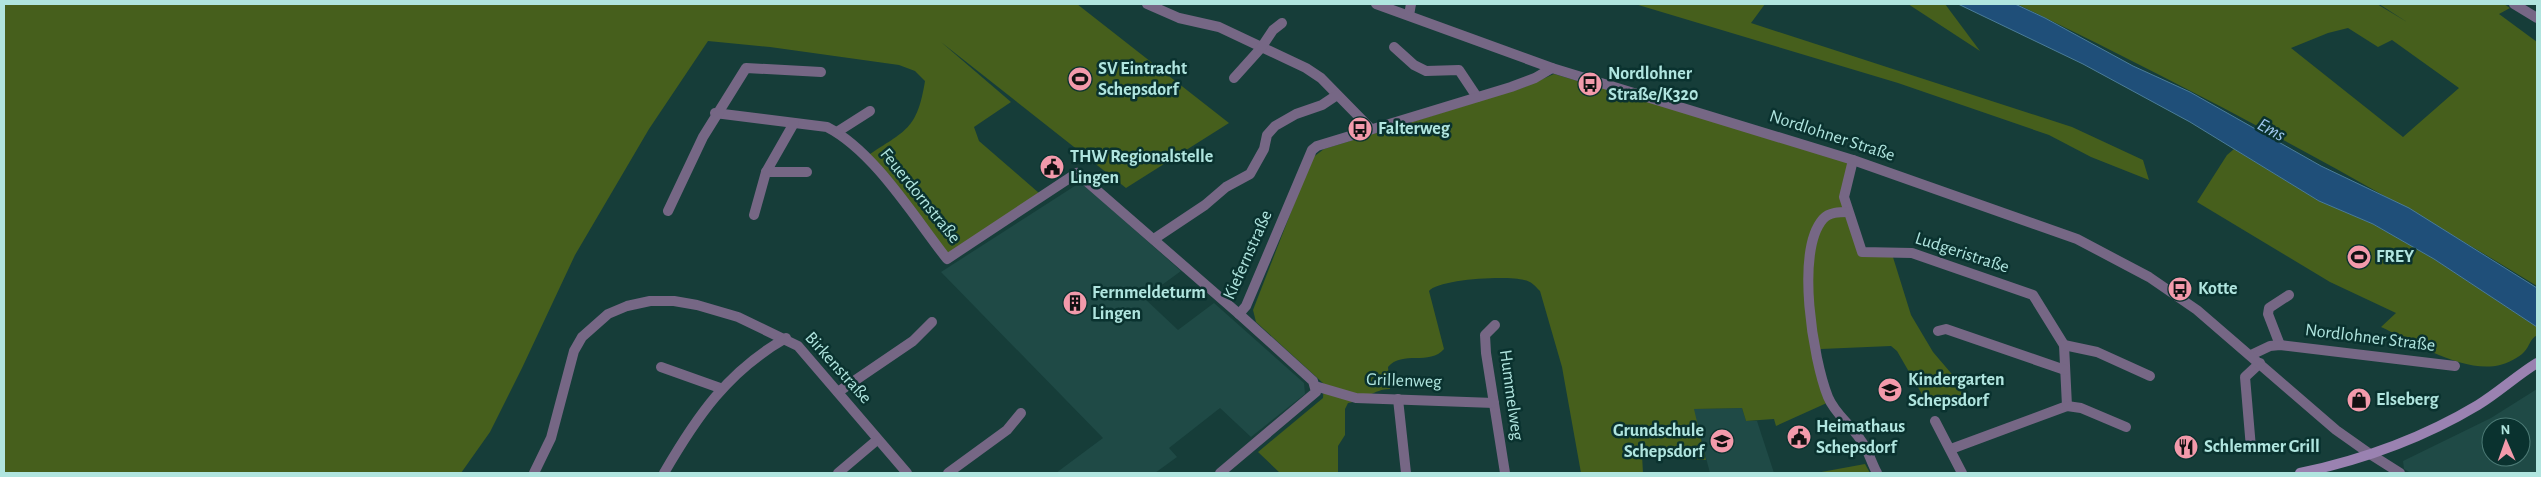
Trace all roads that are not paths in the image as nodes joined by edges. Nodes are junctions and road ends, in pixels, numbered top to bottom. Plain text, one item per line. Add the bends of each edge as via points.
1 (1147, 4) edge
2 (1376, 4) edge
3 (1411, 4) edge
4 (2514, 4) edge
5 (1409, 15) junction
6 (2537, 18) edge
7 (1282, 22) dead end
8 (1394, 47) dead end
9 (1261, 48) junction
10 (1552, 68) junction
11 (821, 72) dead end
12 (1234, 78) dead end
13 (1337, 95) junction
14 (1476, 97) junction
15 (870, 111) dead end
16 (715, 113) junction
17 (794, 123) junction
18 (1371, 129) junction
19 (837, 132) junction
20 (1853, 160) junction
21 (766, 172) junction
22 (807, 172) dead end
23 (668, 211) dead end
24 (1848, 212) junction
25 (754, 215) dead end
26 (1154, 239) junction
27 (2289, 295) dead end
28 (1239, 314) junction
29 (932, 322) dead end
30 (1495, 325) dead end
31 (1938, 331) dead end
32 (786, 338) junction
33 (2064, 345) junction
34 (2280, 345) junction
35 (2251, 354) junction
36 (2260, 363) junction
37 (2537, 363) edge
38 (2455, 366) dead end
39 (661, 367) dead end
40 (2065, 370) junction
41 (2150, 376) dead end
42 (1315, 386) junction
43 (720, 388) junction
44 (838, 392) junction
45 (1398, 399) junction
46 (1494, 404) junction
47 (2067, 406) junction
48 (1022, 413) dead end
49 (1935, 421) dead end
50 (2126, 427) dead end
51 (877, 440) junction
52 (2252, 448) dead end
53 (1950, 449) junction
54 (2370, 454) junction
55 (534, 473) edge
56 (664, 473) edge
57 (838, 473) edge
58 (907, 473) edge
59 (948, 473) edge
60 (1220, 473) edge
61 (1406, 473) edge
62 (1505, 473) edge
63 (1877, 473) edge
64 (1962, 473) edge
65 (2300, 473) edge
66 (2400, 473) edge

1 - 9 street via 1179,18 1219,27
2 - 5 street, Nordlohner Straße
3 - 5 street
4 - 6 street
5 - 10 street, Nordlohner Straße
7 - 9 street
8 - 14 street via 1410,64 1432,72 1459,70
9 - 12 street
9 - 13 street via 1314,72
10 - 14 street, Kiefernstraße via 1535,78
10 - 20 street, Nordlohner Straße
11 - 16 street via 746,68
13 - 18 street
13 - 26 street via 1275,126 1267,135 1264,149 1250,174 1226,187 1205,206
14 - 18 street, Kiefernstraße
15 - 19 street
16 - 17 street, Feuerdornstraße
16 - 23 street
17 - 19 street, Feuerdornstraße via 827,127
17 - 21 street
18 - 28 street, Kiefernstraße via 1312,150 1246,306
19 - 26 street, Feuerdornstraße via 867,156 947,259 1077,173
20 - 24 street via 1844,197
20 - 35 street, Nordlohner Straße via 2034,222 2100,250 2174,294
21 - 22 street
21 - 25 street
24 - 33 street, Ludgeristraße via 1862,252 1912,253 2033,295
24 - 63 street via 1834,212 1824,218 1814,232 1808,266 1810,302 1817,358 1828,396 1840,419 1859,437
26 - 28 street, Feuerdornstraße
27 - 34 street, Nordlohner Straße via 2269,308 2268,314
28 - 42 street, Kiefernstraße
29 - 44 street via 914,341
30 - 46 street, Hummelweg via 1485,334
31 - 40 street via 1946,328
32 - 43 street via 747,362
32 - 44 street, Birkenstraße via 798,346
32 - 55 street, Birkenstraße via 738,317 674,301 650,301 608,314 582,337 574,352 557,420
33 - 40 street, Ludgeristraße
33 - 41 street via 2104,355
34 - 35 street, Nordlohner Straße
34 - 38 street, Nordlohner Straße
35 - 36 street, Nordlohner Straße
36 - 52 street via 2245,377
36 - 54 street, Nordlohner Straße via 2336,430
37 - 54 main road via 2479,404 2421,435
39 - 43 street
40 - 47 street, Ludgeristraße
42 - 45 street, Grillenweg via 1356,398
42 - 60 street via 1312,397
43 - 56 street via 684,438
44 - 51 street, Birkenstraße
45 - 46 street, Grillenweg
45 - 61 street
46 - 62 street, Hummelweg
47 - 50 street via 2081,408
47 - 53 street
48 - 59 street via 1007,430
49 - 53 street
51 - 57 street
51 - 58 street, Birkenstraße
53 - 64 street
54 - 65 main road
54 - 66 street, Nordlohner Straße

